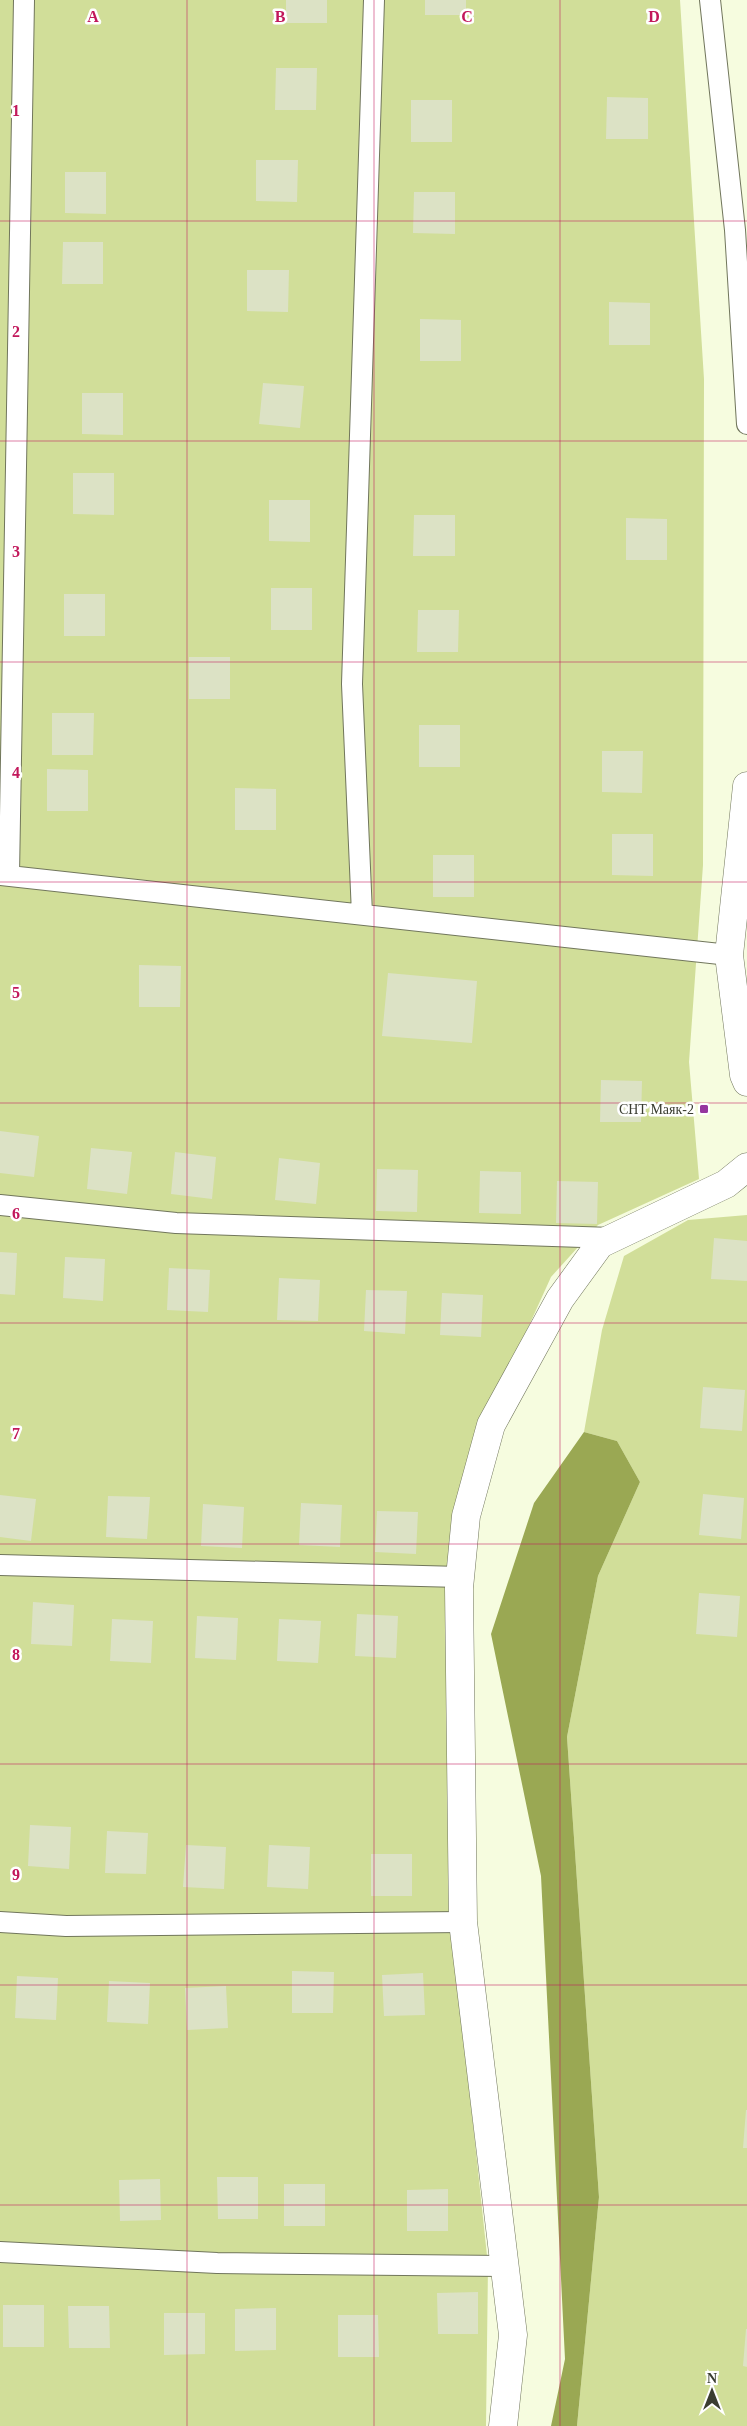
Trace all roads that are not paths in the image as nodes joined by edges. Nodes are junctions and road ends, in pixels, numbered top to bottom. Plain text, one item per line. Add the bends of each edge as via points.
1 (24, 0) edge
2 (374, 0) edge
3 (710, 0) edge
4 (741, 227) edge
5 (747, 424) edge
6 (747, 786) edge
7 (5, 875) edge
8 (362, 914) junction
9 (729, 955) junction
10 (747, 1082) edge
11 (747, 1166) edge
12 (0, 1205) edge
13 (612, 1238) junction
14 (0, 1565) edge
15 (460, 1578) junction
16 (0, 1922) edge
17 (463, 1922) junction
18 (0, 2252) edge
19 (503, 2266) junction
20 (503, 2426) edge

1 - 7 lane
2 - 8 lane via 352,684
3 - 4 lane
4 - 5 lane
6 - 9 street
7 - 8 lane
8 - 9 lane
9 - 10 street
11 - 13 street via 726,1184
12 - 13 lane via 176,1223
13 - 15 street via 600,1244 560,1299 491,1425 466,1516
14 - 15 lane
15 - 17 street
16 - 17 lane via 76,1926
17 - 19 street
18 - 19 lane via 216,2263
19 - 20 street via 513,2335

